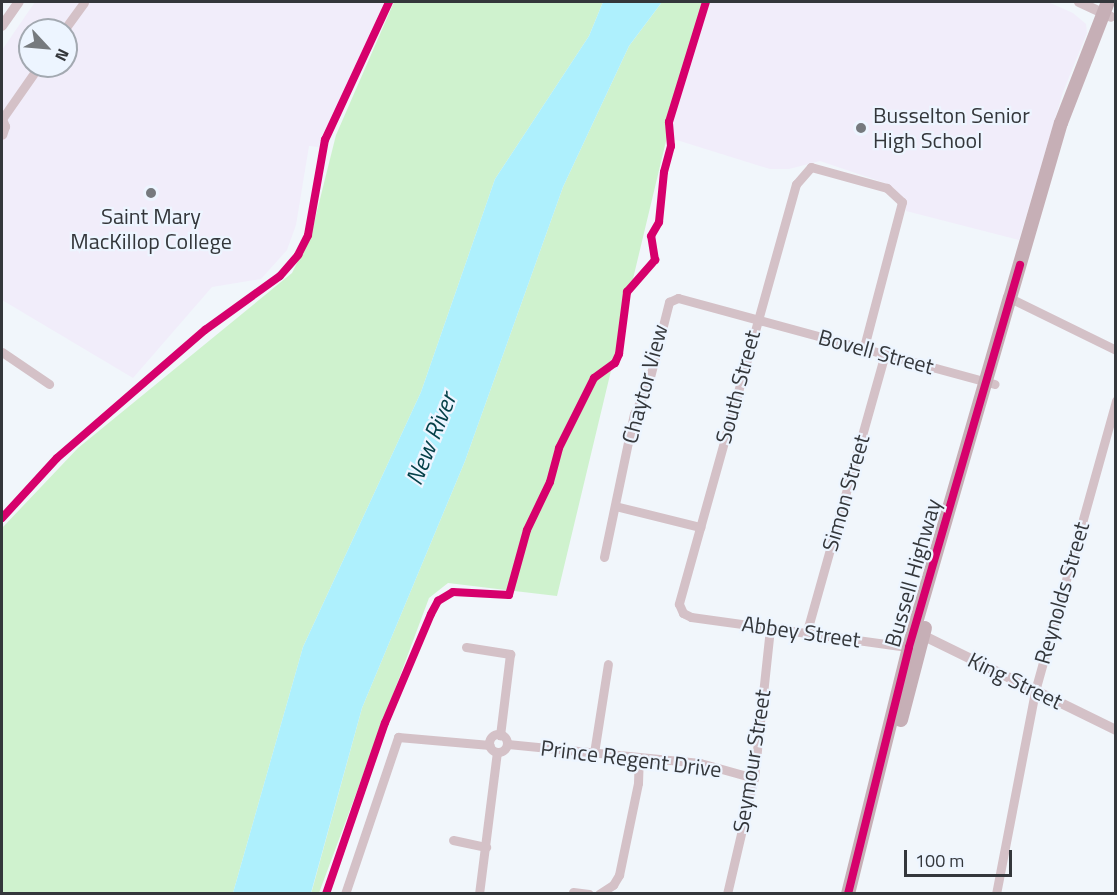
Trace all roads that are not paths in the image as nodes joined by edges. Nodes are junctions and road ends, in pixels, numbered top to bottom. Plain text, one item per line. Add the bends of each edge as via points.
1 (19, 2) edge
2 (84, 2) edge
3 (1079, 2) edge
4 (1110, 10) edge
5 (73, 18) edge
6 (2, 26) edge
7 (31, 78) edge
8 (2, 119) edge
9 (2, 135) edge
10 (1014, 300) junction
11 (757, 321) junction
12 (864, 347) junction
13 (1116, 350) edge
14 (2, 352) edge
15 (885, 354) junction
16 (991, 382) junction
17 (49, 384) dead end
18 (1116, 400) edge
19 (615, 506) junction
20 (700, 527) junction
21 (604, 557) dead end
22 (683, 613) joint
23 (770, 628) junction
24 (807, 631) junction
25 (916, 641) junction
26 (466, 646) dead end
27 (608, 664) dead end
28 (1035, 691) junction
29 (1116, 730) edge
30 (500, 735) junction
31 (507, 744) junction
32 (493, 748) junction
33 (594, 753) junction
34 (639, 758) junction
35 (754, 778) junction
36 (453, 840) dead end
37 (486, 847) junction
38 (573, 892) dead end
39 (345, 894) edge
40 (478, 894) edge
41 (589, 894) edge
42 (599, 894) edge
43 (727, 894) edge
44 (848, 894) edge
45 (857, 894) edge
46 (996, 894) edge

1 - 6 street
2 - 5 street
3 - 4 street
4 - 10 main road, Bussell Highway via 1062,123
7 - 8 street
8 - 9 street
10 - 13 street
10 - 16 main road, Bussell Highway
11 - 12 street, Bovell Street
11 - 12 street, South Street via 796,184 811,167 887,188 902,202
11 - 19 street, Chaytor View via 678,298 669,302 648,385 634,414
11 - 20 street, South Street
12 - 15 street, Bovell Street
14 - 17 street
15 - 16 street, Bovell Street
15 - 24 street, Simon Street
16 - 25 main road, Bussell Highway
18 - 28 street, Reynolds Street
19 - 20 street
19 - 21 street, Chaytor View
20 - 22 street, South Street via 679,604
22 - 23 street, Abbey Street
23 - 24 street, Abbey Street
23 - 35 street, Seymour Street
24 - 25 street, Abbey Street
25 - 28 street, King Street
25 - 44 main road, Bussell Highway
25 - 45 main road, Bussell Highway
26 - 30 street via 510,654
27 - 33 street
28 - 29 street, King Street
28 - 46 street, Reynolds Street
30 - 31 street
30 - 32 street via 491,738
31 - 32 street
31 - 33 street, Prince Regent Drive
32 - 37 street
32 - 39 street via 398,737
33 - 34 street, Prince Regent Drive
34 - 35 street, Prince Regent Drive via 700,763
34 - 42 street via 638,783 619,874 613,885
35 - 43 street, Seymour Street
36 - 37 street
37 - 40 street
38 - 41 street

